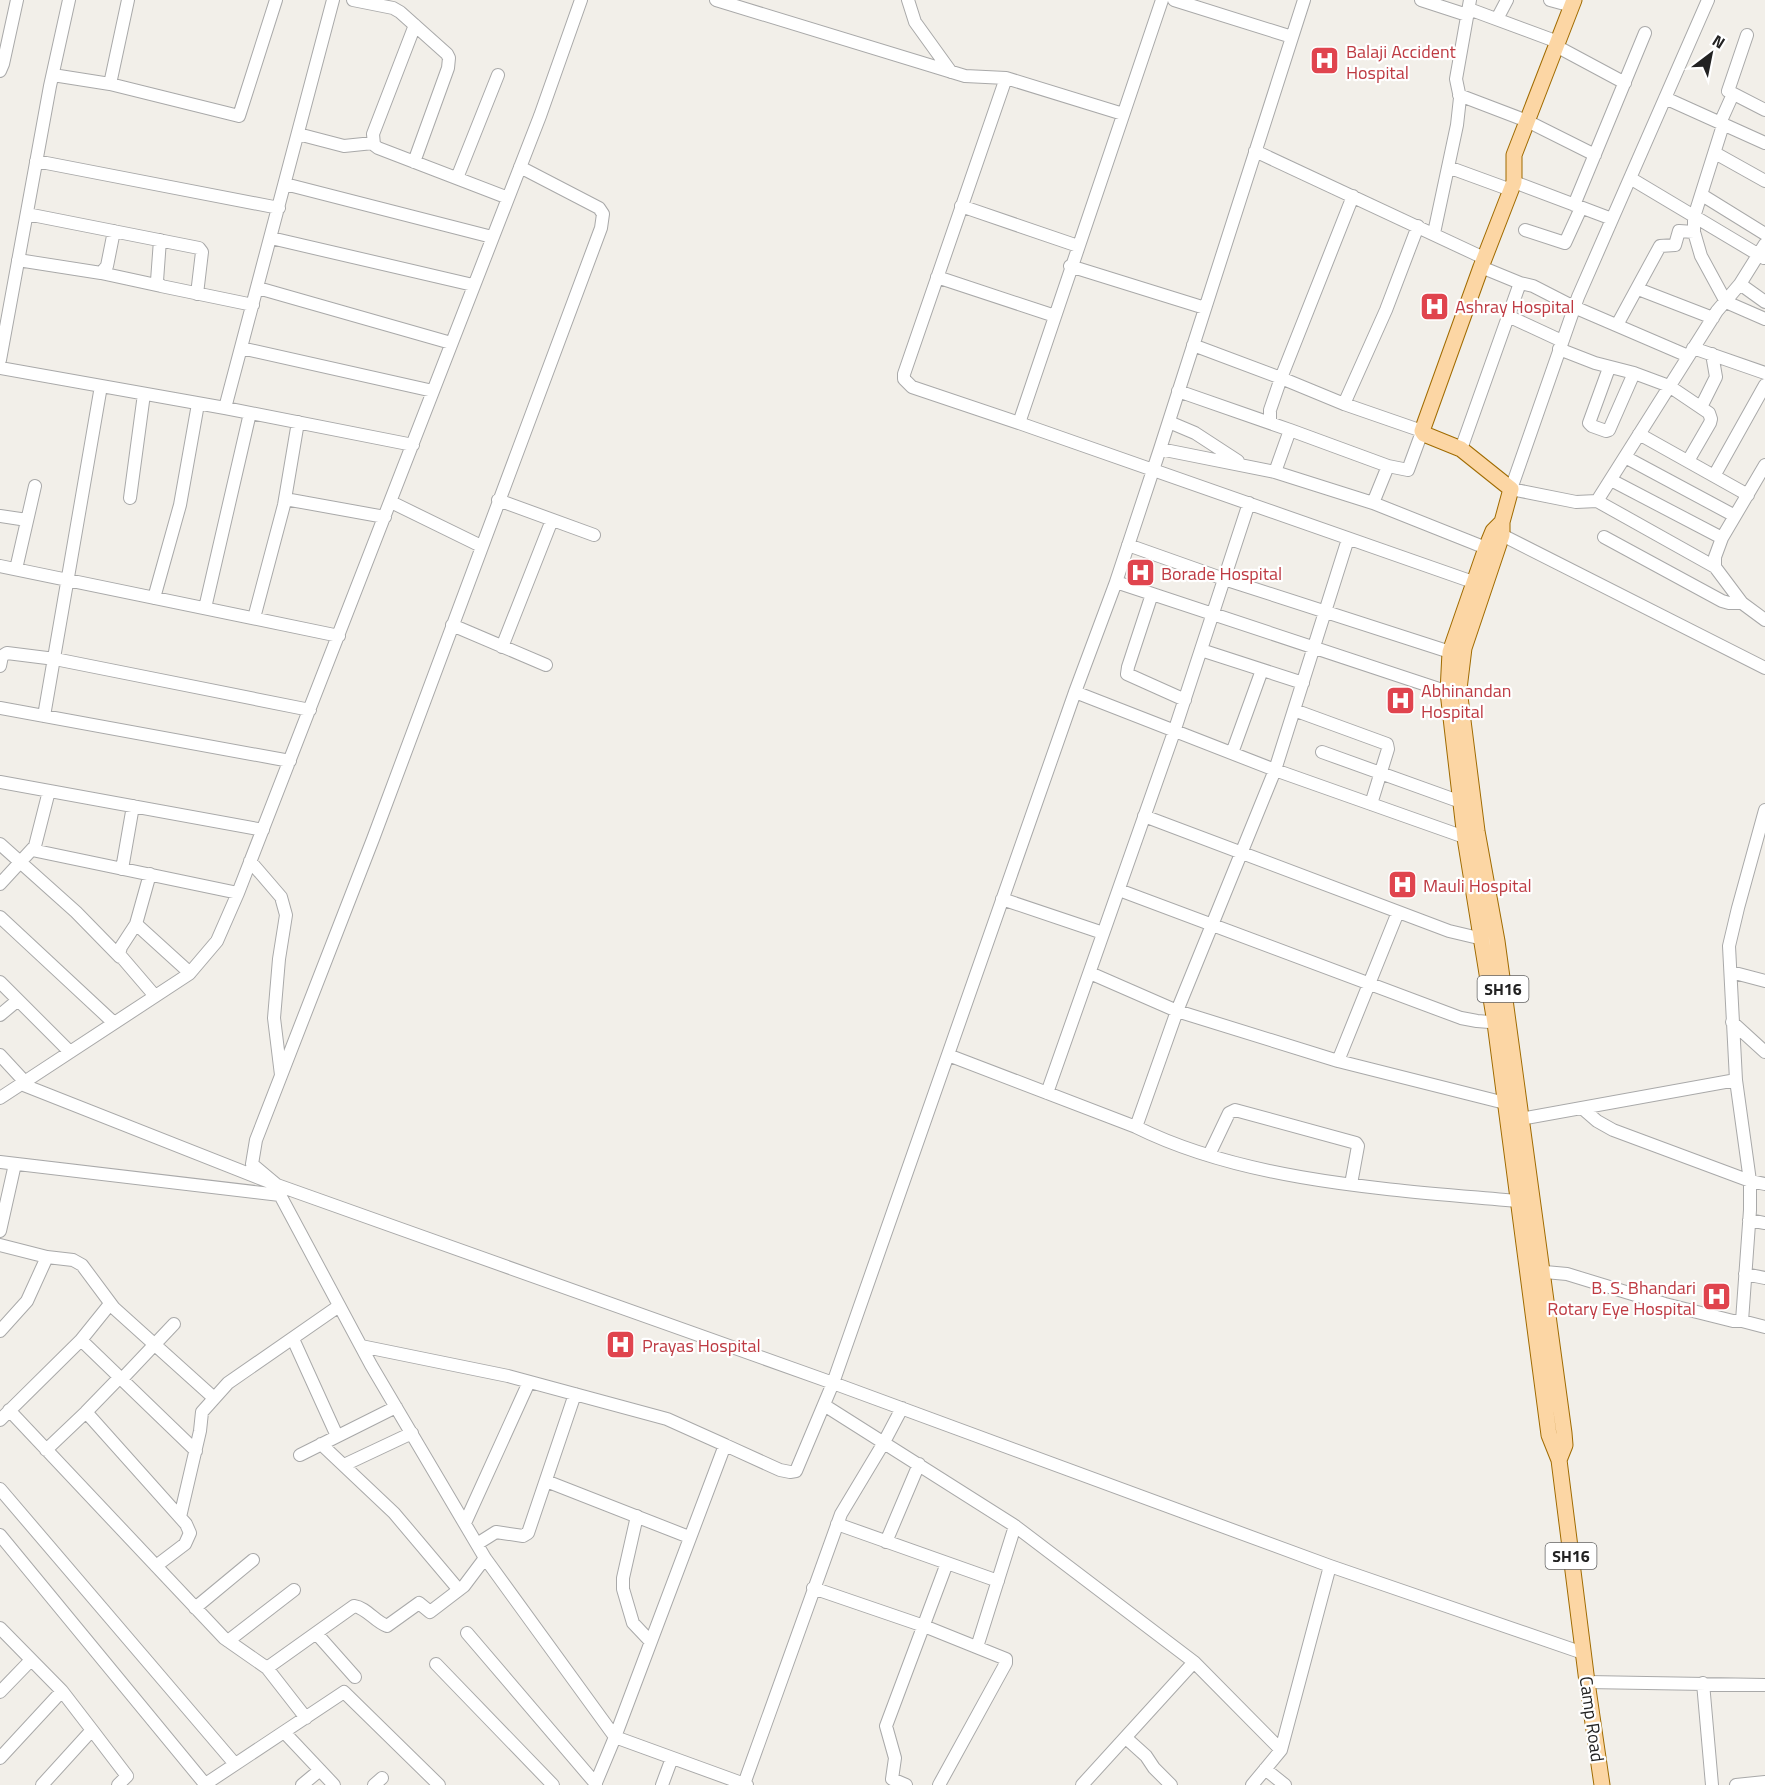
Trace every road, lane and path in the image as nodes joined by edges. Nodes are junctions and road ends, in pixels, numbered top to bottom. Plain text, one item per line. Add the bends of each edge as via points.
1 (17, 0) edge
2 (69, 0) edge
3 (128, 0) edge
4 (276, 0) edge
5 (333, 0) edge
6 (353, 0) edge
7 (581, 0) edge
8 (716, 0) edge
9 (908, 0) edge
10 (1162, 0) edge
11 (1174, 0) edge
12 (1304, 0) edge
13 (1424, 0) edge
14 (1507, 0) edge
15 (1550, 0) edge
16 (1708, 0) edge
17 (1573, 3) edge
18 (1469, 8) edge
19 (1497, 19) junction
20 (415, 25) junction
21 (1645, 33) dead end
22 (1747, 35) dead end
23 (1292, 37) junction
24 (1557, 44) junction
25 (0, 70) edge
26 (951, 72) junction
27 (53, 75) junction
28 (498, 75) dead end
29 (1006, 78) junction
30 (1625, 82) junction
31 (110, 84) junction
32 (1459, 94) junction
33 (1733, 94) junction
34 (1665, 98) junction
35 (1765, 110) edge
36 (1123, 114) junction
37 (1527, 121) junction
38 (1721, 124) junction
39 (298, 134) junction
40 (373, 142) junction
41 (1765, 143) edge
42 (1255, 151) junction
43 (1715, 153) junction
44 (1595, 156) junction
45 (36, 161) junction
46 (414, 162) junction
47 (520, 167) junction
48 (1448, 167) junction
49 (457, 178) junction
50 (1630, 178) junction
51 (1765, 181) edge
52 (285, 184) junction
53 (1513, 186) junction
54 (1702, 195) junction
55 (1353, 196) junction
56 (507, 198) junction
57 (961, 206) junction
58 (1578, 206) junction
59 (279, 208) junction
60 (27, 214) junction
61 (1694, 217) junction
62 (1612, 219) junction
63 (1418, 226) junction
64 (1525, 230) dead end
65 (114, 231) junction
66 (1694, 232) junction
67 (1434, 233) junction
68 (1765, 234) edge
69 (492, 237) junction
70 (271, 238) junction
71 (160, 240) junction
72 (1078, 246) junction
73 (1763, 252) edge
74 (18, 260) junction
75 (1482, 263) junction
76 (1070, 266) junction
77 (101, 273) junction
78 (937, 277) junction
79 (1520, 283) junction
80 (1740, 284) junction
81 (473, 285) junction
82 (161, 286) junction
83 (258, 288) junction
84 (1638, 289) junction
85 (197, 294) junction
86 (1726, 302) junction
87 (1765, 302) edge
88 (253, 305) junction
89 (1574, 307) junction
90 (1204, 308) junction
91 (1055, 316) junction
92 (1508, 316) junction
93 (1713, 318) junction
94 (1765, 319) edge
95 (1617, 325) junction
96 (451, 343) junction
97 (1193, 345) junction
98 (1560, 345) junction
99 (242, 348) junction
100 (1691, 352) junction
101 (1712, 354) junction
102 (0, 360) edge
103 (0, 368) edge
104 (1609, 368) junction
105 (1634, 373) junction
106 (1765, 373) edge
107 (1281, 378) junction
108 (1765, 385) edge
109 (101, 386) junction
110 (1669, 386) junction
111 (433, 390) junction
112 (1178, 391) junction
113 (144, 394) junction
114 (198, 404) junction
115 (1344, 404) junction
116 (1701, 407) junction
117 (225, 408) junction
118 (250, 413) junction
119 (298, 422) junction
120 (1169, 422) junction
121 (1018, 423) junction
122 (1270, 423) junction
123 (1290, 430) junction
124 (1422, 431) junction
125 (1639, 434) junction
126 (413, 445) junction
127 (1160, 449) junction
128 (1461, 449) junction
129 (1625, 457) junction
130 (1688, 461) junction
131 (1244, 465) junction
132 (1765, 465) edge
133 (1388, 466) junction
134 (1152, 470) junction
135 (1275, 472) junction
136 (1714, 476) junction
137 (1611, 480) junction
138 (1760, 485) edge
139 (35, 486) dead end
140 (1511, 489) junction
141 (1748, 495) junction
142 (130, 498) dead end
143 (285, 499) junction
144 (498, 500) junction
145 (1597, 501) junction
146 (391, 502) junction
147 (1249, 503) junction
148 (1373, 503) junction
149 (0, 516) edge
150 (1735, 516) junction
151 (385, 517) junction
152 (27, 520) junction
153 (552, 520) junction
154 (1499, 530) junction
155 (594, 535) dead end
156 (1604, 537) dead end
157 (1722, 538) junction
158 (1348, 539) junction
159 (1128, 544) junction
160 (481, 546) junction
161 (1486, 548) junction
162 (0, 566) edge
163 (1715, 567) junction
164 (16, 569) junction
165 (1224, 579) junction
166 (69, 580) junction
167 (1116, 582) junction
168 (1473, 582) junction
169 (1152, 594) junction
170 (154, 598) junction
171 (1742, 603) junction
172 (205, 608) junction
173 (1326, 611) junction
174 (1213, 614) junction
175 (254, 618) junction
176 (1765, 620) edge
177 (452, 625) junction
178 (339, 636) junction
179 (502, 647) junction
180 (1314, 648) junction
181 (1201, 650) junction
182 (1450, 652) junction
183 (55, 659) junction
184 (546, 665) dead end
185 (0, 666) edge
186 (1765, 668) edge
187 (1262, 670) junction
188 (1303, 683) junction
189 (1075, 692) junction
190 (1454, 693) junction
191 (1185, 700) junction
192 (0, 708) edge
193 (310, 710) junction
194 (1294, 710) junction
195 (45, 716) junction
196 (1174, 732) junction
197 (1322, 752) dead end
198 (1232, 753) junction
199 (290, 761) junction
200 (1275, 770) junction
201 (1381, 773) junction
202 (0, 782) edge
203 (49, 791) junction
204 (1461, 802) junction
205 (1371, 804) junction
206 (133, 806) junction
207 (1144, 816) junction
208 (1764, 817) edge
209 (262, 830) junction
210 (1472, 839) junction
211 (0, 844) edge
212 (32, 850) junction
213 (1241, 853) junction
214 (250, 861) junction
215 (20, 862) junction
216 (122, 868) junction
217 (150, 874) junction
218 (0, 884) edge
219 (1119, 890) junction
220 (238, 892) junction
221 (1002, 899) junction
222 (1398, 912) junction
223 (0, 917) edge
224 (136, 924) junction
225 (1211, 925) junction
226 (1103, 933) junction
227 (1489, 940) junction
228 (120, 957) junction
229 (1090, 972) junction
230 (1731, 972) junction
231 (190, 973) junction
232 (1765, 981) edge
233 (0, 982) edge
234 (1369, 984) junction
235 (155, 996) junction
236 (18, 1000) junction
237 (1177, 1011) junction
238 (0, 1015) edge
239 (1732, 1022) junction
240 (114, 1023) junction
241 (1502, 1023) junction
242 (70, 1052) junction
243 (1765, 1052) edge
244 (0, 1055) edge
245 (948, 1055) junction
246 (1338, 1061) junction
247 (281, 1076) junction
248 (1736, 1080) junction
249 (23, 1083) junction
250 (1047, 1093) junction
251 (0, 1098) edge
252 (1505, 1103) junction
253 (1582, 1107) junction
254 (1521, 1119) junction
255 (1136, 1126) junction
256 (1209, 1155) junction
257 (0, 1162) edge
258 (15, 1164) junction
259 (1750, 1181) junction
260 (1351, 1184) junction
261 (1765, 1185) edge
262 (278, 1190) junction
263 (1525, 1202) junction
264 (1749, 1220) junction
265 (1765, 1223) edge
266 (0, 1231) edge
267 (1, 1248) edge
268 (47, 1257) junction
269 (1535, 1271) junction
270 (1745, 1274) junction
271 (1765, 1278) edge
272 (110, 1304) junction
273 (339, 1306) junction
274 (1742, 1321) junction
275 (174, 1324) dead end
276 (1765, 1327) edge
277 (0, 1331) edge
278 (293, 1339) junction
279 (81, 1340) junction
280 (155, 1345) junction
281 (361, 1346) junction
282 (120, 1379) junction
283 (529, 1382) junction
284 (833, 1383) junction
285 (575, 1394) junction
286 (214, 1398) junction
287 (824, 1406) junction
288 (396, 1407) junction
289 (902, 1408) junction
290 (86, 1412) junction
291 (5, 1415) edge
292 (412, 1433) junction
293 (337, 1436) junction
294 (883, 1443) junction
295 (321, 1444) junction
296 (725, 1445) junction
297 (46, 1450) junction
298 (196, 1451) junction
299 (300, 1455) dead end
300 (920, 1464) junction
301 (344, 1465) junction
302 (546, 1481) junction
303 (0, 1490) edge
304 (637, 1516) junction
305 (180, 1517) junction
306 (465, 1523) junction
307 (837, 1524) junction
308 (1015, 1526) junction
309 (0, 1535) edge
310 (689, 1537) junction
311 (886, 1542) junction
312 (477, 1544) junction
313 (485, 1558) junction
314 (253, 1560) dead end
315 (947, 1563) junction
316 (156, 1566) junction
317 (1330, 1566) junction
318 (998, 1581) junction
319 (813, 1588) junction
320 (294, 1590) dead end
321 (459, 1590) junction
322 (195, 1608) junction
323 (924, 1626) junction
324 (0, 1628) edge
325 (316, 1633) junction
326 (467, 1633) dead end
327 (228, 1641) junction
328 (650, 1641) junction
329 (977, 1647) junction
330 (1583, 1653) junction
331 (31, 1660) junction
332 (1194, 1662) junction
333 (436, 1665) dead end
334 (267, 1668) junction
335 (355, 1677) dead end
336 (1587, 1682) junction
337 (1702, 1683) junction
338 (1765, 1685) edge
339 (62, 1691) junction
340 (0, 1692) edge
341 (306, 1718) junction
342 (92, 1730) junction
343 (284, 1732) junction
344 (615, 1737) junction
345 (1126, 1738) junction
346 (1281, 1750) junction
347 (0, 1758) edge
348 (672, 1758) junction
349 (235, 1764) junction
350 (1265, 1769) junction
351 (320, 1770) junction
352 (126, 1782) edge
353 (1765, 1782) edge
354 (745, 1784) edge
355 (42, 1785) edge
356 (205, 1785) edge
357 (302, 1785) edge
358 (334, 1785) edge
359 (439, 1785) edge
360 (554, 1785) edge
361 (596, 1785) edge
362 (662, 1785) edge
363 (906, 1785) edge
364 (939, 1785) edge
365 (1082, 1785) edge
366 (1171, 1785) edge
367 (1252, 1785) edge
368 (1285, 1785) edge
369 (1602, 1785) edge
370 (1712, 1785) edge
371 (1736, 1785) edge

1 - 25 street
2 - 27 street
3 - 31 street
4 - 31 street via 239,116
5 - 39 street
6 - 20 street via 393,8
7 - 47 street
8 - 26 street
9 - 26 street via 915,22
10 - 36 street
11 - 23 street
12 - 23 street
13 - 18 street
14 - 19 street
15 - 17 street
16 - 34 street
17 - 24 main road
18 - 19 street
18 - 32 street via 1455,79
19 - 24 street
20 - 40 street
20 - 46 street via 449,58
21 - 30 street
22 - 33 street via 1728,88
23 - 42 street
24 - 30 street
24 - 37 main road
26 - 29 street
27 - 31 street
27 - 45 street
28 - 49 street
29 - 36 street
29 - 57 street
30 - 44 street
32 - 37 street
32 - 48 street
33 - 35 street
33 - 38 street
34 - 38 street
34 - 50 street
36 - 72 street
37 - 44 street
37 - 53 main road via 1514,154
38 - 41 street
38 - 43 street
39 - 40 street via 340,145
39 - 52 street
40 - 46 street via 378,148
42 - 55 street
42 - 90 street
43 - 51 street
43 - 54 street
44 - 58 street
45 - 59 street
45 - 60 street
46 - 49 street
47 - 56 street
47 - 144 street via 599,208 603,214
48 - 53 street
48 - 67 street
49 - 56 street
50 - 61 street
50 - 62 street
52 - 59 street
52 - 69 street
53 - 58 street
53 - 75 main road
54 - 61 street
54 - 68 street
55 - 63 street
55 - 107 street
56 - 69 street
57 - 72 street
57 - 78 street
58 - 62 street
58 - 64 street via 1565,243
59 - 70 street
60 - 65 street
60 - 74 street
61 - 66 street
61 - 73 street
62 - 89 street
63 - 67 street
63 - 115 street
65 - 71 street
65 - 77 street via 107,266
66 - 84 street via 1679,231 1675,245 1660,246
66 - 86 street via 1701,256
67 - 75 street
69 - 81 street
70 - 81 street
70 - 83 street
71 - 82 street via 157,281
71 - 85 street via 201,249
72 - 76 street
73 - 80 street
74 - 77 street
74 - 102 street
75 - 79 street
75 - 124 main road
76 - 90 street
76 - 91 street
77 - 82 street
78 - 91 street
78 - 121 street via 904,380 912,387
79 - 89 street
79 - 92 street
80 - 86 street
80 - 87 street
81 - 96 street
82 - 85 street
83 - 88 street
83 - 96 street
84 - 93 street
84 - 95 street
85 - 88 street
86 - 93 street
86 - 94 street
88 - 99 street
89 - 95 street
89 - 98 street
90 - 97 street
91 - 121 street
92 - 98 street
92 - 128 street
93 - 100 street
95 - 100 street
96 - 111 street
97 - 107 street
97 - 112 street
98 - 104 street
98 - 140 street
99 - 111 street
99 - 117 street
100 - 101 street
100 - 110 street
101 - 106 street
101 - 116 street via 1716,377
103 - 109 street
104 - 105 street
104 - 105 street via 1589,423 1606,431
105 - 110 street
107 - 115 street
107 - 122 street via 1270,410
108 - 136 street
109 - 113 street
109 - 166 street
110 - 116 street
110 - 125 street
111 - 126 street
112 - 120 street
112 - 122 street
113 - 114 street
113 - 142 street
114 - 117 street
114 - 170 street via 180,505
115 - 124 street
116 - 130 street via 1711,419
117 - 118 street
118 - 119 street
118 - 172 street
119 - 126 street
119 - 143 street
120 - 127 street
120 - 131 street via 1195,432
121 - 134 street
122 - 123 street
123 - 133 street
123 - 135 street
124 - 128 main road
124 - 133 street via 1408,470
125 - 129 street
125 - 130 street
126 - 146 street
127 - 131 street
127 - 134 street
128 - 140 main road
129 - 137 street
129 - 150 street
130 - 136 street
131 - 135 street
132 - 138 street
133 - 148 street
134 - 147 street
134 - 159 street
135 - 148 street
136 - 141 street
137 - 145 street
137 - 157 street
138 - 141 street
139 - 152 street
140 - 145 street via 1576,502
140 - 154 main road, SH16
141 - 150 street
143 - 151 street
143 - 175 street
144 - 153 street
144 - 160 street
145 - 163 street
146 - 151 street
146 - 160 street
147 - 158 street
147 - 165 street
148 - 161 street
149 - 152 street
150 - 157 street
151 - 178 street
152 - 164 street
153 - 155 street
153 - 179 street
154 - 161 main road
154 - 186 street
154 - 190 main road, SH16
156 - 171 street via 1722,601
157 - 163 street
158 - 168 street
158 - 173 street
159 - 165 street
159 - 167 street
160 - 177 street
161 - 168 main road, SH16
162 - 164 street
163 - 171 street
164 - 166 street
165 - 173 street
165 - 174 street
166 - 170 street
166 - 183 street
167 - 169 street
167 - 189 street
168 - 182 main road, SH16
169 - 174 street
169 - 191 street via 1127,674
170 - 172 street
171 - 176 street
172 - 175 street
173 - 180 street
173 - 182 street
174 - 180 street
174 - 181 street
175 - 178 street
177 - 179 street
177 - 247 street
178 - 193 street
179 - 184 street
180 - 188 street
180 - 190 street
181 - 187 street
181 - 191 street
182 - 190 main road, SH16
183 - 185 street via 7,653
183 - 193 street
183 - 195 street
187 - 188 street
187 - 198 street
188 - 194 street
189 - 196 street
189 - 221 street
190 - 204 main road, SH16
190 - 210 main road, SH16
191 - 196 street
192 - 195 street
193 - 199 street
194 - 200 street
194 - 201 street via 1385,742 1388,749
195 - 199 street
196 - 198 street
196 - 207 street
197 - 201 street
198 - 200 street
199 - 209 street
200 - 205 street
200 - 213 street
201 - 204 street
201 - 205 street
202 - 203 street
203 - 206 street
203 - 212 street
204 - 210 main road, SH16
205 - 210 street
206 - 209 street
206 - 216 street
207 - 213 street
207 - 219 street
208 - 230 street via 1731,936
209 - 214 street
210 - 227 main road, SH16
211 - 215 street
212 - 215 street
212 - 216 street
213 - 222 street
213 - 225 street
214 - 220 street
214 - 247 street via 281,897 286,915 274,1018
215 - 218 street
215 - 228 street
216 - 217 street
217 - 220 street
217 - 224 street
219 - 225 street
219 - 226 street
220 - 231 street via 217,941
221 - 226 street
221 - 245 street
222 - 227 street via 1449,931
222 - 234 street
223 - 240 street
224 - 228 street via 121,947
224 - 231 street
225 - 234 street
225 - 237 street
226 - 229 street
227 - 241 main road, SH16
228 - 235 street
229 - 237 street
229 - 250 street
230 - 232 street
230 - 239 street
231 - 235 street
233 - 236 street
234 - 241 street via 1461,1018
234 - 246 street
235 - 240 street
236 - 238 street
236 - 242 street
237 - 246 street
237 - 255 street
239 - 243 street
239 - 248 street
240 - 242 street
241 - 252 main road, SH16
241 - 254 main road, SH16
242 - 249 street
244 - 249 street
245 - 250 street
245 - 284 street
246 - 252 street
247 - 262 street via 256,1140 252,1164
248 - 253 street
248 - 259 street
249 - 251 street
249 - 262 street
250 - 255 street
252 - 263 main road, SH16
253 - 254 street
253 - 259 street via 1613,1130
254 - 263 main road, SH16
255 - 256 street
256 - 260 street
256 - 260 street via 1229,1113 1235,1110 1356,1143
257 - 258 street
258 - 262 street
258 - 266 street
259 - 261 street
259 - 264 street
260 - 263 street
262 - 273 street
262 - 284 street
263 - 269 main road, SH16
264 - 265 street
264 - 270 street
267 - 268 street
268 - 272 street via 78,1262
268 - 277 street via 27,1301
269 - 274 street via 1567,1274 1665,1304
269 - 330 main road, SH16 via 1549,1435 1559,1460
270 - 271 street
270 - 274 street
272 - 279 street
272 - 280 street
273 - 278 street
273 - 281 street
274 - 276 street
275 - 280 street
278 - 286 street via 228,1383
278 - 293 street
279 - 282 street
279 - 291 street
280 - 282 street
280 - 286 street
281 - 283 street
281 - 288 street
282 - 290 street
282 - 298 street
283 - 285 street
283 - 306 street
284 - 287 street
284 - 289 street
285 - 296 street via 667,1419
285 - 302 street
286 - 298 street via 202,1412
287 - 294 street
287 - 296 street via 796,1470 780,1470
288 - 292 street
288 - 293 street
289 - 294 street
289 - 317 street
290 - 297 street
290 - 305 street
291 - 297 street
292 - 301 street
292 - 306 street
293 - 295 street
294 - 300 street
294 - 307 street
295 - 299 street
295 - 301 street
296 - 310 street
297 - 316 street
298 - 305 street
300 - 308 street
300 - 311 street
301 - 321 street via 394,1513
302 - 304 street
302 - 312 street via 526,1535 496,1532
303 - 349 street
304 - 310 street
304 - 328 street via 623,1588 635,1626
305 - 316 street via 190,1533 189,1539
306 - 312 street
307 - 311 street
307 - 319 street
308 - 318 street
308 - 332 street
309 - 356 street
310 - 328 street
311 - 315 street
312 - 313 street
313 - 321 street
313 - 344 street
314 - 322 street
315 - 318 street
315 - 323 street
316 - 322 street
317 - 330 street
317 - 346 street
318 - 329 street
319 - 323 street
319 - 354 street
320 - 327 street
321 - 325 street via 430,1612 419,1603 387,1626 362,1607 354,1606
322 - 327 street
323 - 329 street
323 - 363 street via 886,1726 895,1758 892,1779
324 - 331 street
325 - 334 street
325 - 335 street
326 - 361 street
327 - 334 street
328 - 344 street
329 - 364 street via 1004,1657 1006,1663
330 - 336 main road, Camp Road / SH16
331 - 339 street
331 - 340 street
332 - 345 street
332 - 346 street
333 - 360 street
334 - 341 street
336 - 337 street
336 - 369 main road, Camp Road / SH16
337 - 338 street
337 - 370 street
339 - 342 street
339 - 347 street
341 - 343 street
341 - 359 street via 344,1692
342 - 352 street
342 - 355 street
343 - 349 street
343 - 351 street
344 - 348 street
344 - 361 street
345 - 365 street
345 - 366 street
346 - 350 street
348 - 354 street
348 - 362 street
349 - 356 street
350 - 367 street
350 - 368 street
351 - 357 street
351 - 358 street
353 - 371 street

